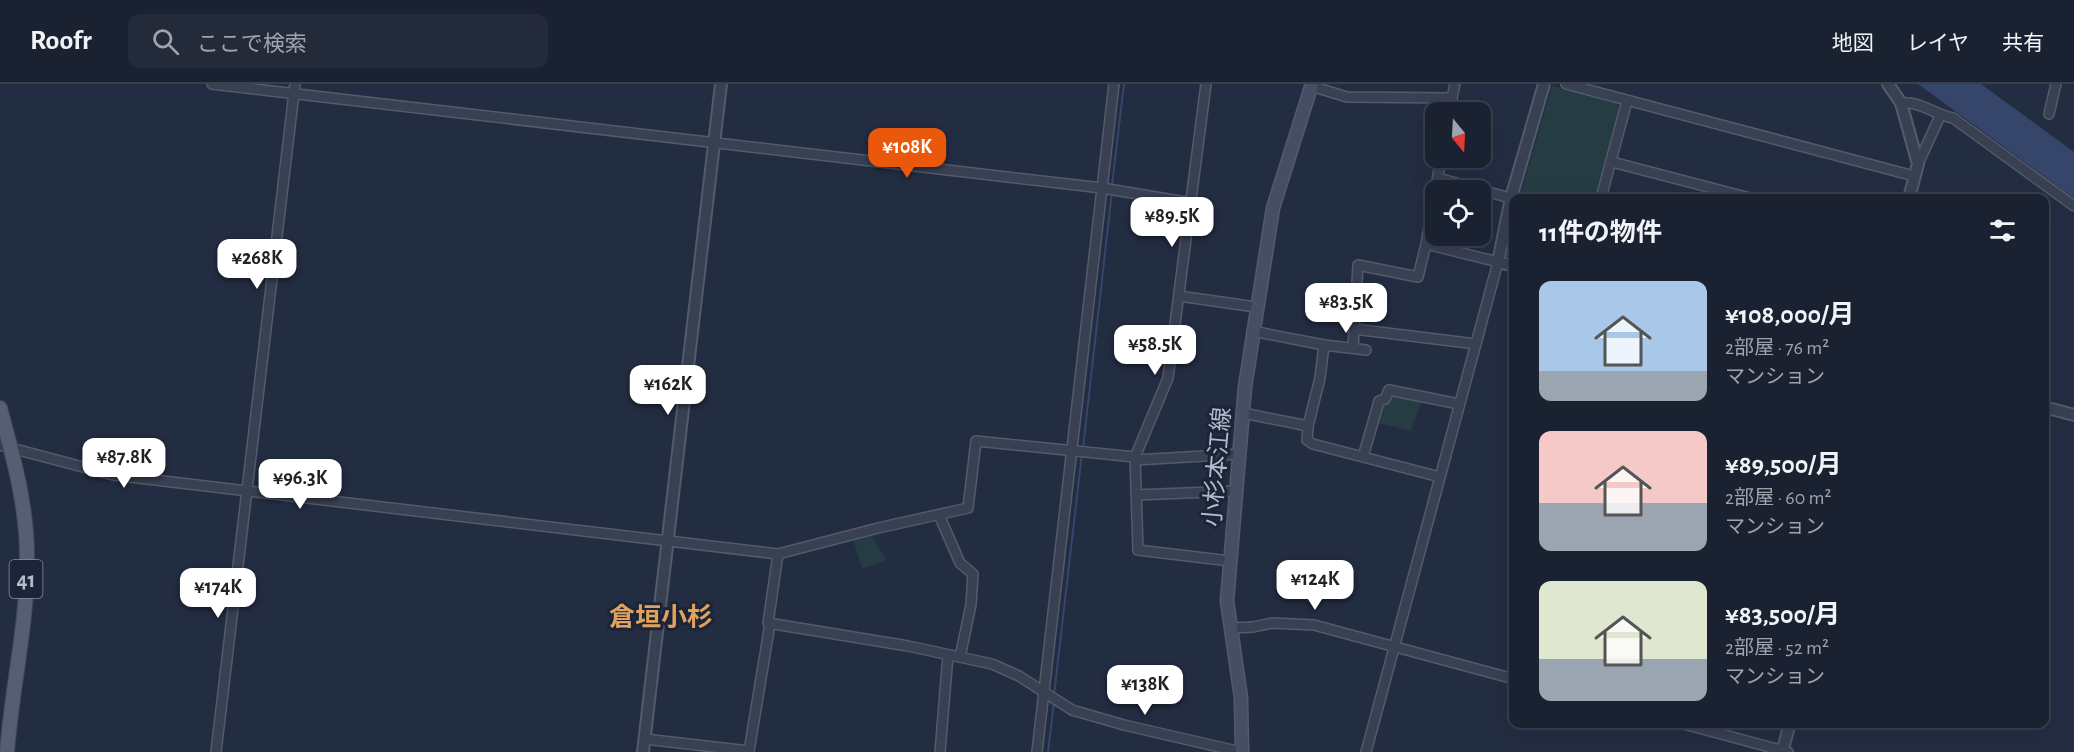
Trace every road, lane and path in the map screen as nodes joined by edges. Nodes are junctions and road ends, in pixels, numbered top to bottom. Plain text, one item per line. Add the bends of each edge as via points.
1 (212, 84) edge
2 (721, 84) edge
3 (1114, 84) edge
4 (1206, 84) edge
5 (1455, 84) edge
6 (1544, 84) edge
7 (1566, 84) edge
8 (1887, 84) edge
9 (2056, 84) edge
10 (1311, 85) edge
11 (294, 89) edge
12 (1452, 98) junction
13 (1627, 101) junction
14 (1451, 102) edge
15 (1901, 103) junction
16 (2049, 114) dead end
17 (1940, 116) junction
18 (714, 143) junction
19 (1612, 162) junction
20 (1918, 164) junction
21 (1440, 168) edge
22 (1914, 176) junction
23 (1438, 178) joint
24 (1102, 188) junction
25 (1513, 194) edge
26 (1602, 194) edge
27 (1732, 194) edge
28 (1910, 194) edge
29 (1509, 198) edge
30 (1192, 203) junction
31 (2074, 206) edge
32 (1509, 212) edge
33 (1426, 246) edge
34 (1434, 246) edge
35 (1498, 262) junction
36 (1509, 265) edge
37 (1179, 296) junction
38 (1256, 307) junction
39 (1354, 329) junction
40 (1252, 331) junction
41 (1476, 344) junction
42 (1324, 345) junction
43 (1353, 348) junction
44 (1366, 350) dead end
45 (1459, 404) junction
46 (0, 408) edge
47 (2049, 408) edge
48 (1243, 413) junction
49 (2074, 415) edge
50 (1308, 426) junction
51 (5, 447) edge
52 (1071, 451) junction
53 (1239, 454) junction
54 (1363, 457) junction
55 (1135, 459) junction
56 (1440, 477) junction
57 (246, 489) junction
58 (1236, 491) junction
59 (1136, 495) junction
60 (939, 515) junction
61 (668, 539) junction
62 (778, 554) junction
63 (1230, 561) junction
64 (770, 624) junction
65 (1231, 628) junction
66 (1394, 647) junction
67 (948, 655) junction
68 (960, 657) junction
69 (1509, 678) edge
70 (1044, 693) junction
71 (1699, 728) edge
72 (1789, 728) edge
73 (645, 740) junction
74 (1784, 751) edge
75 (7, 752) edge
76 (216, 752) edge
77 (643, 752) edge
78 (749, 752) edge
79 (754, 752) edge
80 (940, 752) edge
81 (1037, 752) edge
82 (1241, 752) edge
83 (1366, 752) edge

1 - 11 street
2 - 18 street
3 - 24 street
4 - 30 street
5 - 12 street
6 - 25 street
7 - 13 street
8 - 15 street
9 - 16 street
10 - 12 street via 1347,97
10 - 38 main road, 小杉本江線 via 1273,208
11 - 18 street
11 - 57 street
12 - 14 street
13 - 19 street
13 - 22 street
15 - 17 street via 1924,106
15 - 20 street
17 - 20 street
17 - 31 street via 1953,118
18 - 24 street
18 - 61 street
19 - 26 street
19 - 27 street
20 - 22 street
21 - 23 street
22 - 28 street
23 - 29 street
24 - 30 street
24 - 52 street
30 - 37 street
32 - 35 street
33 - 39 street via 1418,277 1358,264
34 - 35 street
35 - 36 street
35 - 41 street
37 - 38 street
37 - 55 street via 1168,378
38 - 40 main road, 小杉本江線
39 - 41 street
39 - 43 street
40 - 42 street
40 - 48 main road, 小杉本江線
41 - 45 street
42 - 43 street
42 - 50 street
43 - 44 street
45 - 54 street via 1389,390 1385,399 1379,401
45 - 56 street
46 - 51 main road, 41
47 - 49 street
48 - 50 street
48 - 53 main road, 小杉本江線
50 - 54 street via 1307,440 1313,444
51 - 57 street via 113,474
51 - 75 main road, 41 via 23,511 27,555 22,640
52 - 55 street
52 - 60 street via 976,441 968,508
52 - 70 street
53 - 55 street
53 - 58 main road, 小杉本江線
54 - 56 street
55 - 59 street
56 - 66 street
57 - 61 street
57 - 76 street
58 - 59 street
58 - 63 main road, 小杉本江線
59 - 63 street via 1138,550
60 - 62 street
60 - 68 street via 960,563 973,574
61 - 62 street
61 - 73 street
62 - 64 street
63 - 65 main road, 小杉本江線 via 1227,601
64 - 67 street
64 - 78 street
65 - 66 street via 1272,623 1314,625
65 - 82 main road, 小杉本江線 via 1241,698
66 - 69 street
66 - 83 street
67 - 68 street
67 - 80 street
68 - 70 street via 992,664
70 - 81 street
70 - 82 street via 1072,710
71 - 74 street
72 - 74 street
73 - 77 street
73 - 78 street
78 - 79 street

